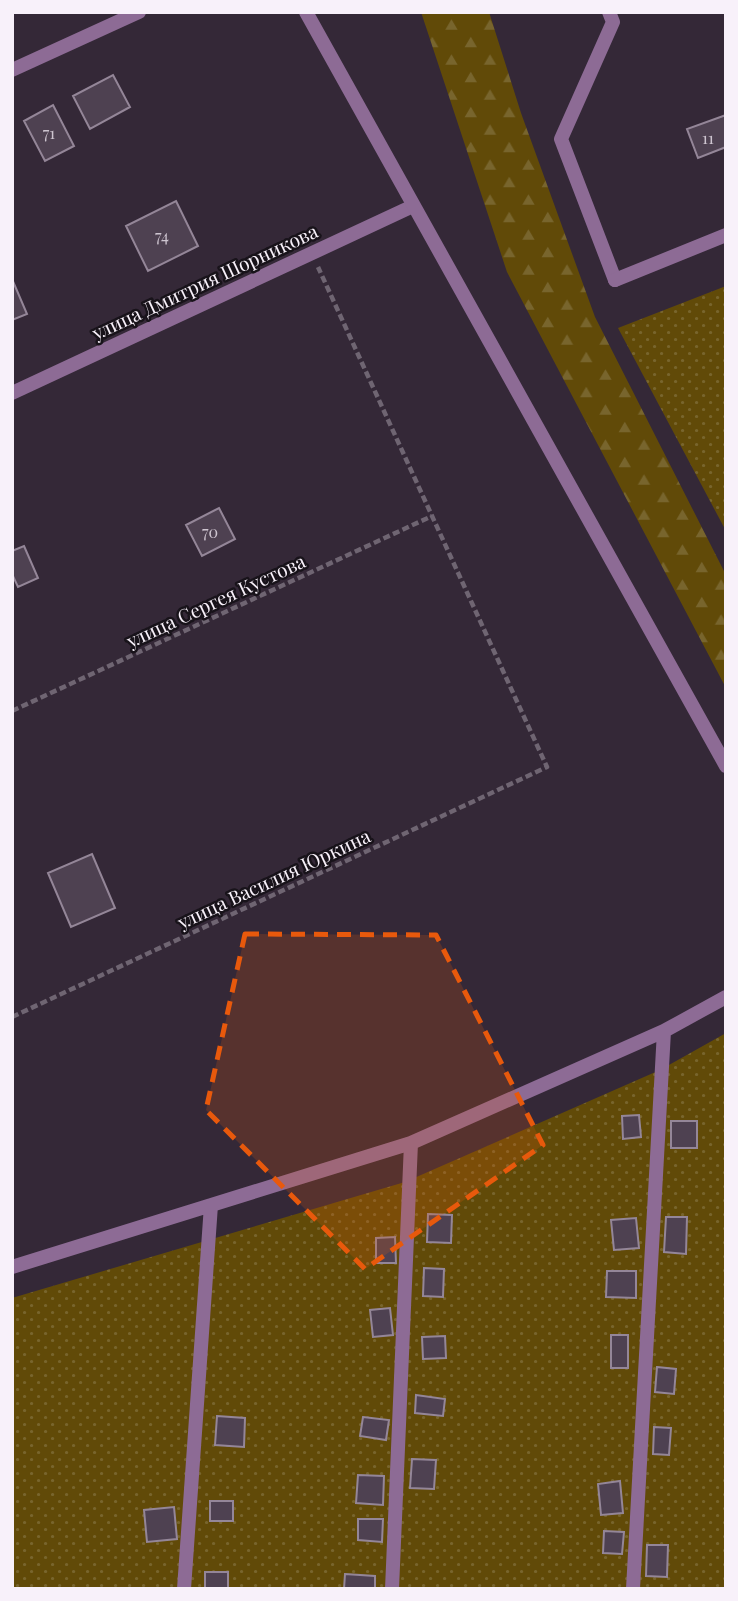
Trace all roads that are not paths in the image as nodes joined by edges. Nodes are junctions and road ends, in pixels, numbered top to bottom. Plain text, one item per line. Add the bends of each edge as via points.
1 (139, 12) edge
2 (306, 12) edge
3 (609, 12) edge
4 (12, 70) edge
5 (413, 206) junction
6 (726, 235) edge
7 (12, 393) edge
8 (726, 766) edge
9 (726, 997) edge
10 (664, 1031) junction
11 (411, 1143) junction
12 (211, 1205) junction
13 (12, 1267) edge
14 (184, 1589) edge
15 (393, 1589) edge
16 (633, 1589) edge

1 - 4 street
2 - 5 street
3 - 6 street via 613,22 561,139 615,281
5 - 7 street, улица Дмитрия Шорникова
5 - 8 street
9 - 10 street
10 - 11 street
10 - 16 street
11 - 12 street
11 - 15 street
12 - 13 street
12 - 14 street

